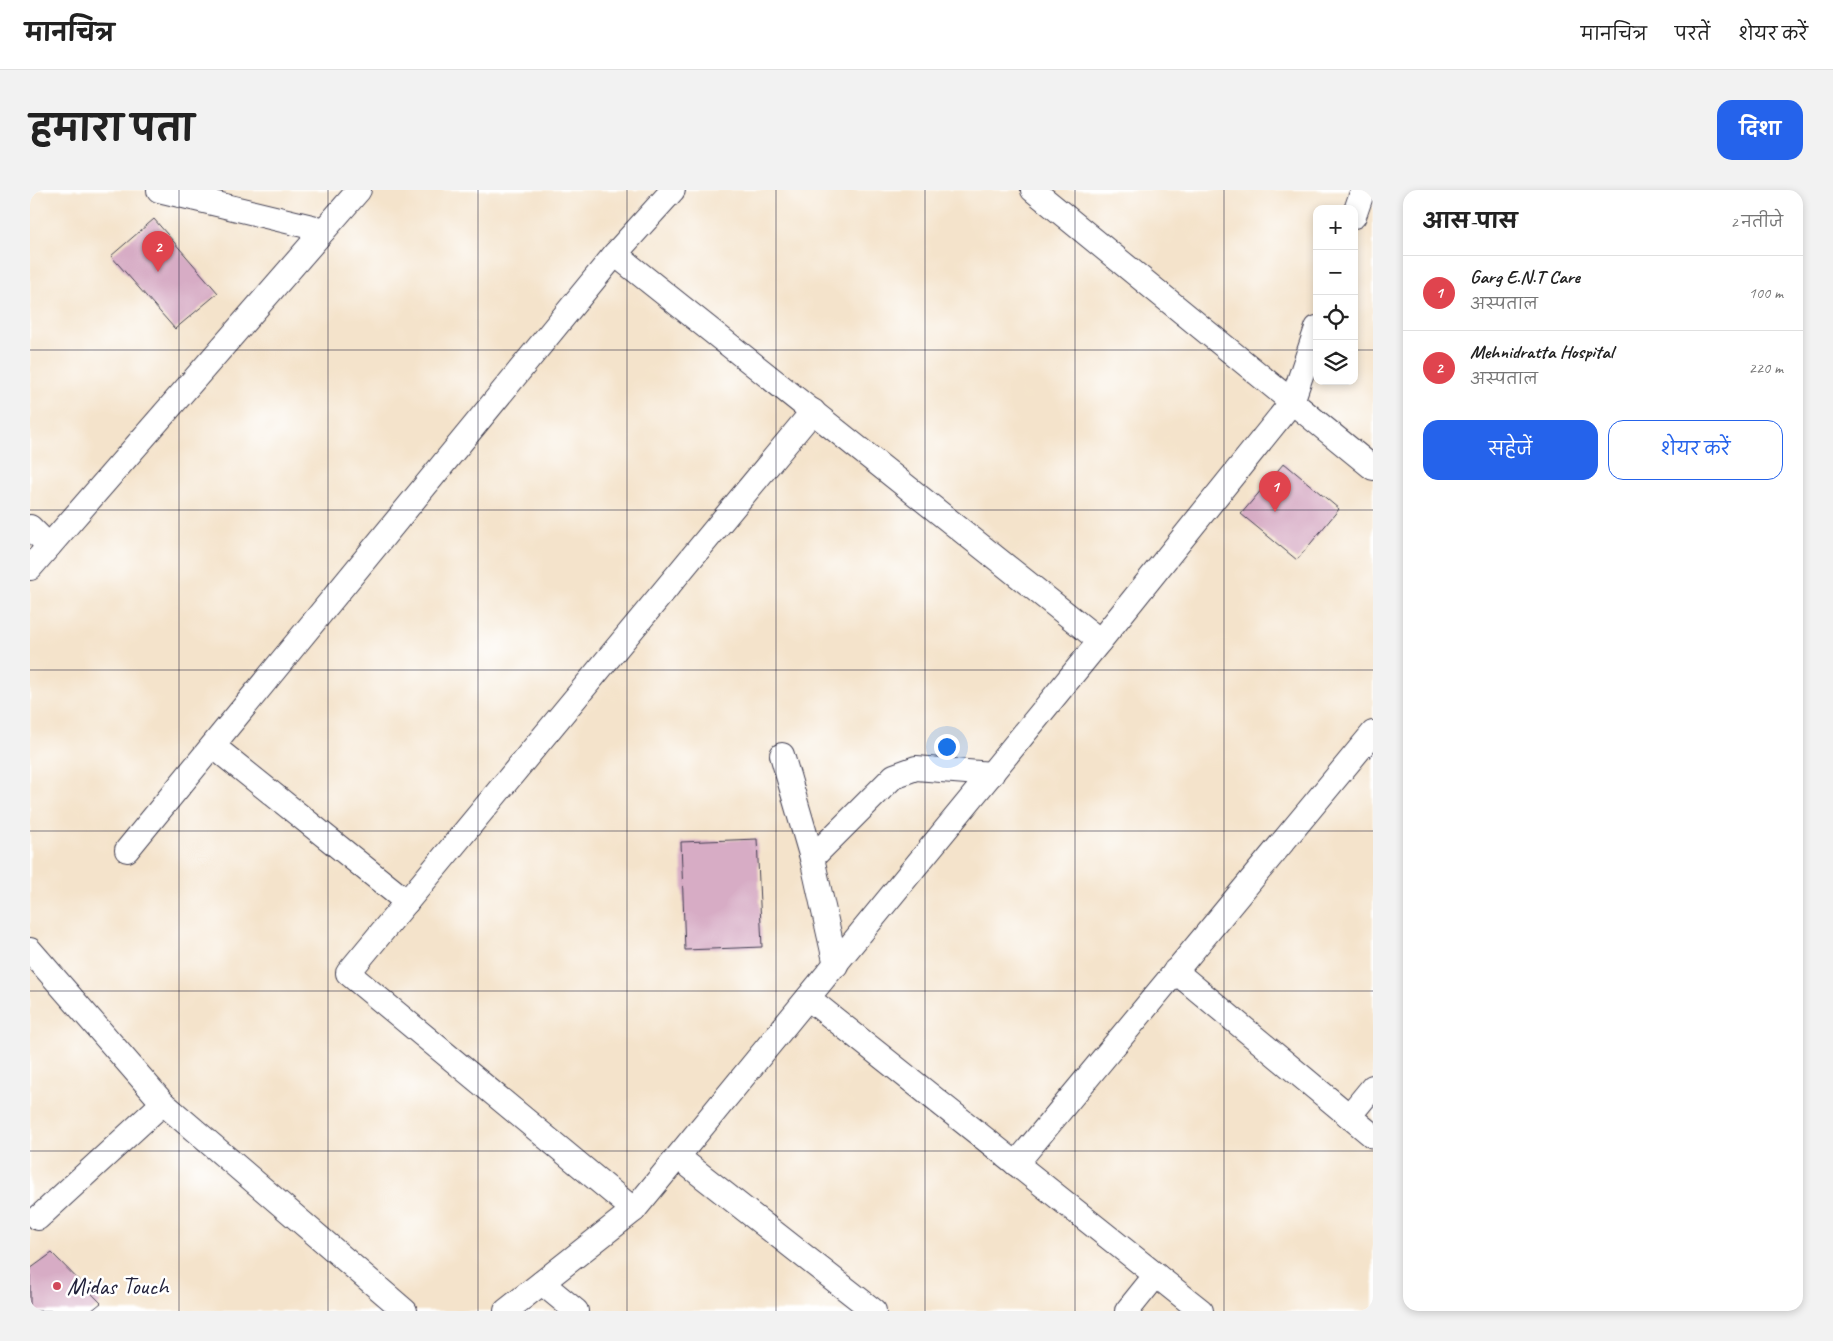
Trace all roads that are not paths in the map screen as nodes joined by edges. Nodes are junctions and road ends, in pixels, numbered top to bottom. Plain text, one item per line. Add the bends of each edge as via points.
1 (159, 190) edge
2 (358, 190) edge
3 (673, 190) edge
4 (1033, 190) edge
5 (1363, 190) edge
6 (1358, 205) edge
7 (324, 230) junction
8 (615, 254) junction
9 (1313, 340) edge
10 (1292, 402) junction
11 (813, 411) junction
12 (1373, 468) edge
13 (30, 528) edge
14 (49, 546) junction
15 (30, 568) edge
16 (1100, 641) junction
17 (1373, 733) edge
18 (213, 746) junction
19 (782, 755) dead end
20 (992, 774) junction
21 (127, 850) dead end
22 (812, 858) junction
23 (407, 902) junction
24 (30, 950) edge
25 (836, 965) junction
26 (1175, 971) junction
27 (808, 998) junction
28 (1373, 1087) edge
29 (163, 1103) junction
30 (1349, 1116) junction
31 (1373, 1136) edge
32 (678, 1157) junction
33 (1016, 1164) junction
34 (634, 1210) junction
35 (38, 1218) dead end
36 (1156, 1275) junction
37 (542, 1283) junction
38 (405, 1311) edge
39 (506, 1311) edge
40 (576, 1311) edge
41 (874, 1311) edge
42 (1127, 1311) edge
43 (1201, 1311) edge

1 - 7 street
2 - 7 street
3 - 8 street
4 - 10 street
5 - 6 street
7 - 14 street
8 - 11 street
8 - 18 street
9 - 10 street
10 - 12 street
10 - 16 street
11 - 16 street
11 - 23 street
13 - 14 street
14 - 15 street
16 - 20 street
17 - 26 street
18 - 21 street
18 - 23 street
19 - 22 street
20 - 22 street via 916,768 894,776
20 - 25 street
22 - 25 street
23 - 34 street via 348,974
24 - 29 street
25 - 27 street
26 - 30 street
26 - 33 street
27 - 32 street
27 - 33 street
28 - 30 street
29 - 35 street
29 - 38 street
30 - 31 street
32 - 34 street
32 - 41 street
33 - 36 street
34 - 37 street
36 - 42 street
36 - 43 street
37 - 39 street
37 - 40 street

